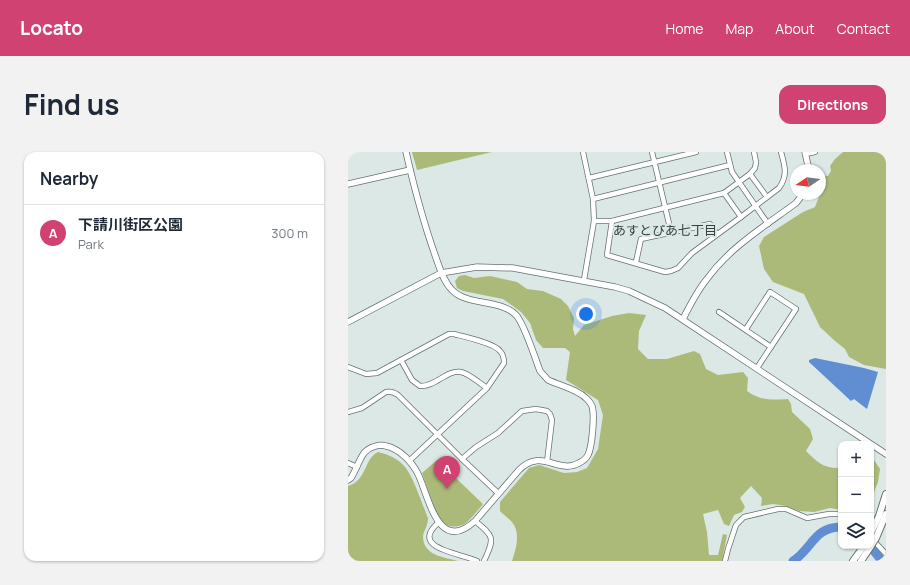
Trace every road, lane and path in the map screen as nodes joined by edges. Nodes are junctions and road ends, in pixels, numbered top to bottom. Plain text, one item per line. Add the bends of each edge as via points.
1 (406, 152) edge
2 (583, 152) edge
3 (652, 152) edge
4 (696, 152) edge
5 (727, 152) edge
6 (754, 152) edge
7 (781, 152) edge
8 (816, 152) edge
9 (805, 153) edge
10 (654, 162) junction
11 (807, 164) edge
12 (730, 165) junction
13 (410, 170) junction
14 (750, 174) junction
15 (589, 178) junction
16 (659, 183) junction
17 (739, 183) junction
18 (348, 184) edge
19 (724, 193) junction
20 (767, 197) junction
21 (593, 199) junction
22 (798, 200) edge
23 (755, 207) junction
24 (665, 208) junction
25 (740, 217) junction
26 (594, 221) junction
27 (612, 221) junction
28 (768, 224) junction
29 (671, 232) junction
30 (717, 234) junction
31 (636, 262) junction
32 (442, 273) junction
33 (584, 280) junction
34 (719, 312) dead end
35 (683, 319) junction
36 (348, 322) edge
37 (746, 329) junction
38 (771, 347) junction
39 (401, 360) junction
40 (348, 367) edge
41 (757, 368) junction
42 (487, 388) junction
43 (348, 412) edge
44 (437, 434) junction
45 (886, 454) edge
46 (462, 459) junction
47 (409, 461) junction
48 (547, 462) junction
49 (348, 463) edge
50 (356, 467) junction
51 (348, 480) edge
52 (498, 493) junction
53 (886, 494) edge
54 (838, 514) edge
55 (886, 514) edge
56 (474, 521) junction
57 (438, 523) junction
58 (874, 534) edge
59 (874, 535) edge
60 (874, 538) edge
61 (863, 554) edge
62 (886, 554) edge
63 (477, 561) edge
64 (484, 561) edge
65 (725, 561) edge
66 (853, 561) edge

1 - 13 street
2 - 15 street
3 - 10 street
4 - 10 street
5 - 12 street
6 - 14 street via 755,168
7 - 20 street via 785,168 783,183
8 - 9 street
9 - 11 street
10 - 15 street
10 - 16 street
12 - 16 street
12 - 17 street
13 - 18 street
13 - 32 street via 423,223
14 - 17 street
14 - 20 street
15 - 21 street
16 - 21 street
16 - 24 street
17 - 19 street
17 - 23 street
19 - 24 street
19 - 25 street
20 - 23 street
21 - 26 street
22 - 28 street
23 - 25 street
23 - 28 street
24 - 27 street
24 - 29 street
25 - 30 street
26 - 27 street
26 - 33 street
27 - 31 street via 608,255
28 - 35 street via 735,249 714,270 700,288
29 - 30 street via 710,224
29 - 31 street via 641,240
30 - 31 street via 692,253 678,268 671,271 665,272
32 - 33 street via 498,266
32 - 36 street
32 - 48 street via 453,292 504,308 517,315 544,377 581,394 592,407 590,450 583,461 570,466
33 - 35 street via 629,291
34 - 37 street
35 - 41 street
37 - 38 street
37 - 38 street via 770,292 796,309
38 - 41 street
39 - 40 street via 372,374
39 - 42 street via 412,380 420,386 431,385 457,371 467,374
39 - 42 street via 449,334 491,345 500,350 504,363
41 - 45 street
42 - 44 street
43 - 44 street via 362,408 386,392 394,392
44 - 46 street
44 - 47 street
46 - 48 street via 498,433 522,411 536,409 547,411 552,420
46 - 52 street
47 - 50 street via 392,448 380,445 368,450
47 - 57 street via 418,473
48 - 52 street via 539,460 526,463
49 - 50 street
50 - 51 street
52 - 56 street
53 - 58 main road
54 - 65 street via 807,518 786,509 778,509 744,517 736,525
55 - 59 main road
56 - 57 street via 467,527 454,531
56 - 64 street via 487,530 491,537 490,549
57 - 63 street via 430,530 432,544
60 - 62 street
61 - 66 main road

